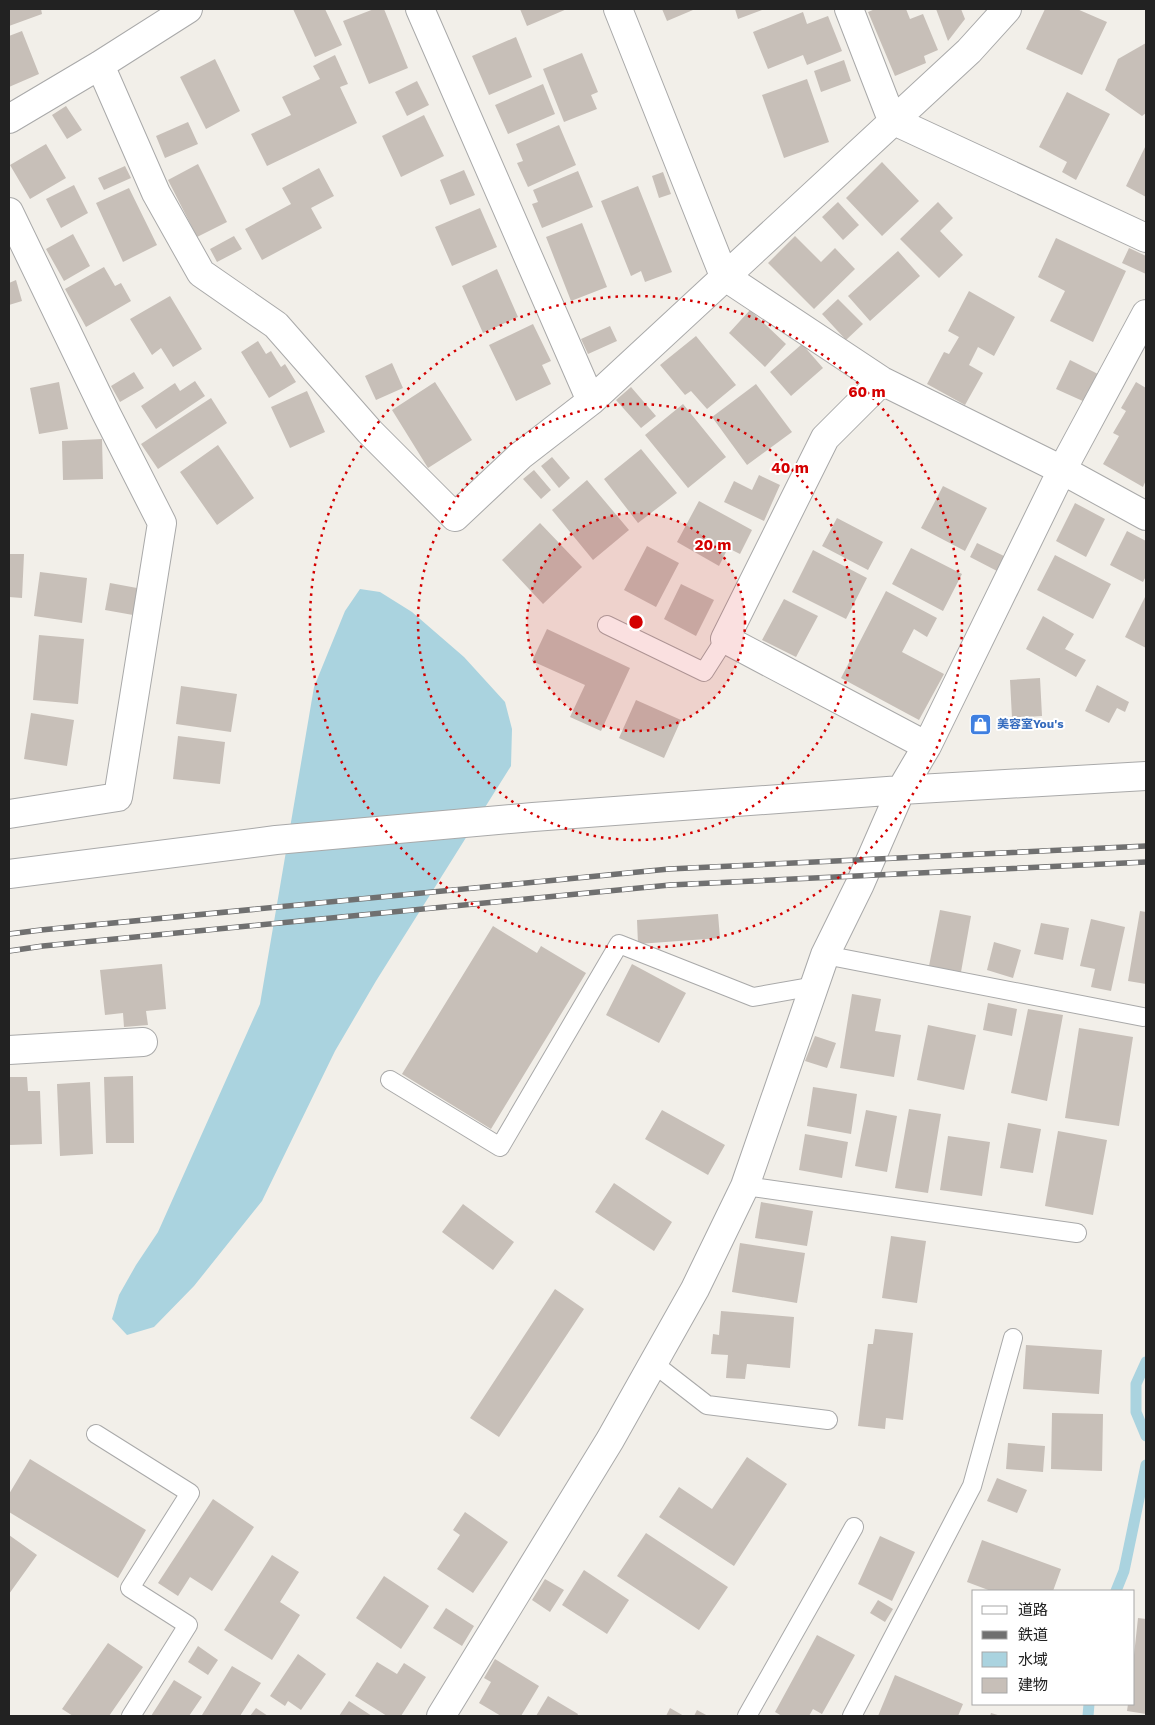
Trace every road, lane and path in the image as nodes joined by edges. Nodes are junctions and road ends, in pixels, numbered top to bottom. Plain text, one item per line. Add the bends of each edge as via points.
1 (188, 9) edge
2 (420, 9) edge
3 (618, 9) edge
4 (849, 9) edge
5 (1007, 9) edge
6 (100, 65) junction
7 (9, 119) edge
8 (892, 120) junction
9 (9, 212) edge
10 (1146, 238) edge
11 (724, 276) junction
12 (1146, 314) edge
13 (882, 381) junction
14 (590, 401) junction
15 (1062, 470) junction
16 (1146, 516) edge
17 (607, 626) dead end
18 (725, 639) junction
19 (927, 746) junction
20 (1146, 776) edge
21 (901, 790) junction
22 (9, 814) edge
23 (9, 874) edge
24 (825, 956) junction
25 (815, 986) junction
26 (1143, 1017) dead end
27 (143, 1042) dead end
28 (9, 1050) edge
29 (390, 1080) dead end
30 (745, 1186) junction
31 (1077, 1233) dead end
32 (1013, 1338) dead end
33 (653, 1362) junction
34 (828, 1420) dead end
35 (96, 1434) dead end
36 (854, 1527) dead end
37 (131, 1716) edge
38 (441, 1716) edge
39 (747, 1716) edge
40 (852, 1716) edge

1 - 6 street
2 - 14 street
3 - 11 street
4 - 8 street
5 - 8 street
6 - 7 street
6 - 14 street via 156,193 201,273 276,326 370,432 454,517 520,456
8 - 10 street
8 - 11 street
9 - 22 street via 162,524 118,797
11 - 13 street
11 - 14 street
12 - 15 street
13 - 15 street
13 - 18 street via 824,438
15 - 16 street
15 - 19 street
17 - 18 lane via 704,672
18 - 19 street
19 - 21 street
20 - 21 street
21 - 23 street via 276,840
21 - 24 street
24 - 25 street
24 - 26 lane
25 - 29 lane via 752,997 620,944 500,1148
25 - 30 street
27 - 28 street
30 - 31 lane
30 - 33 street via 695,1289
32 - 40 lane via 972,1486
33 - 34 lane via 707,1405
33 - 38 street via 605,1449
35 - 37 lane via 190,1493 130,1588 188,1625
36 - 39 lane

